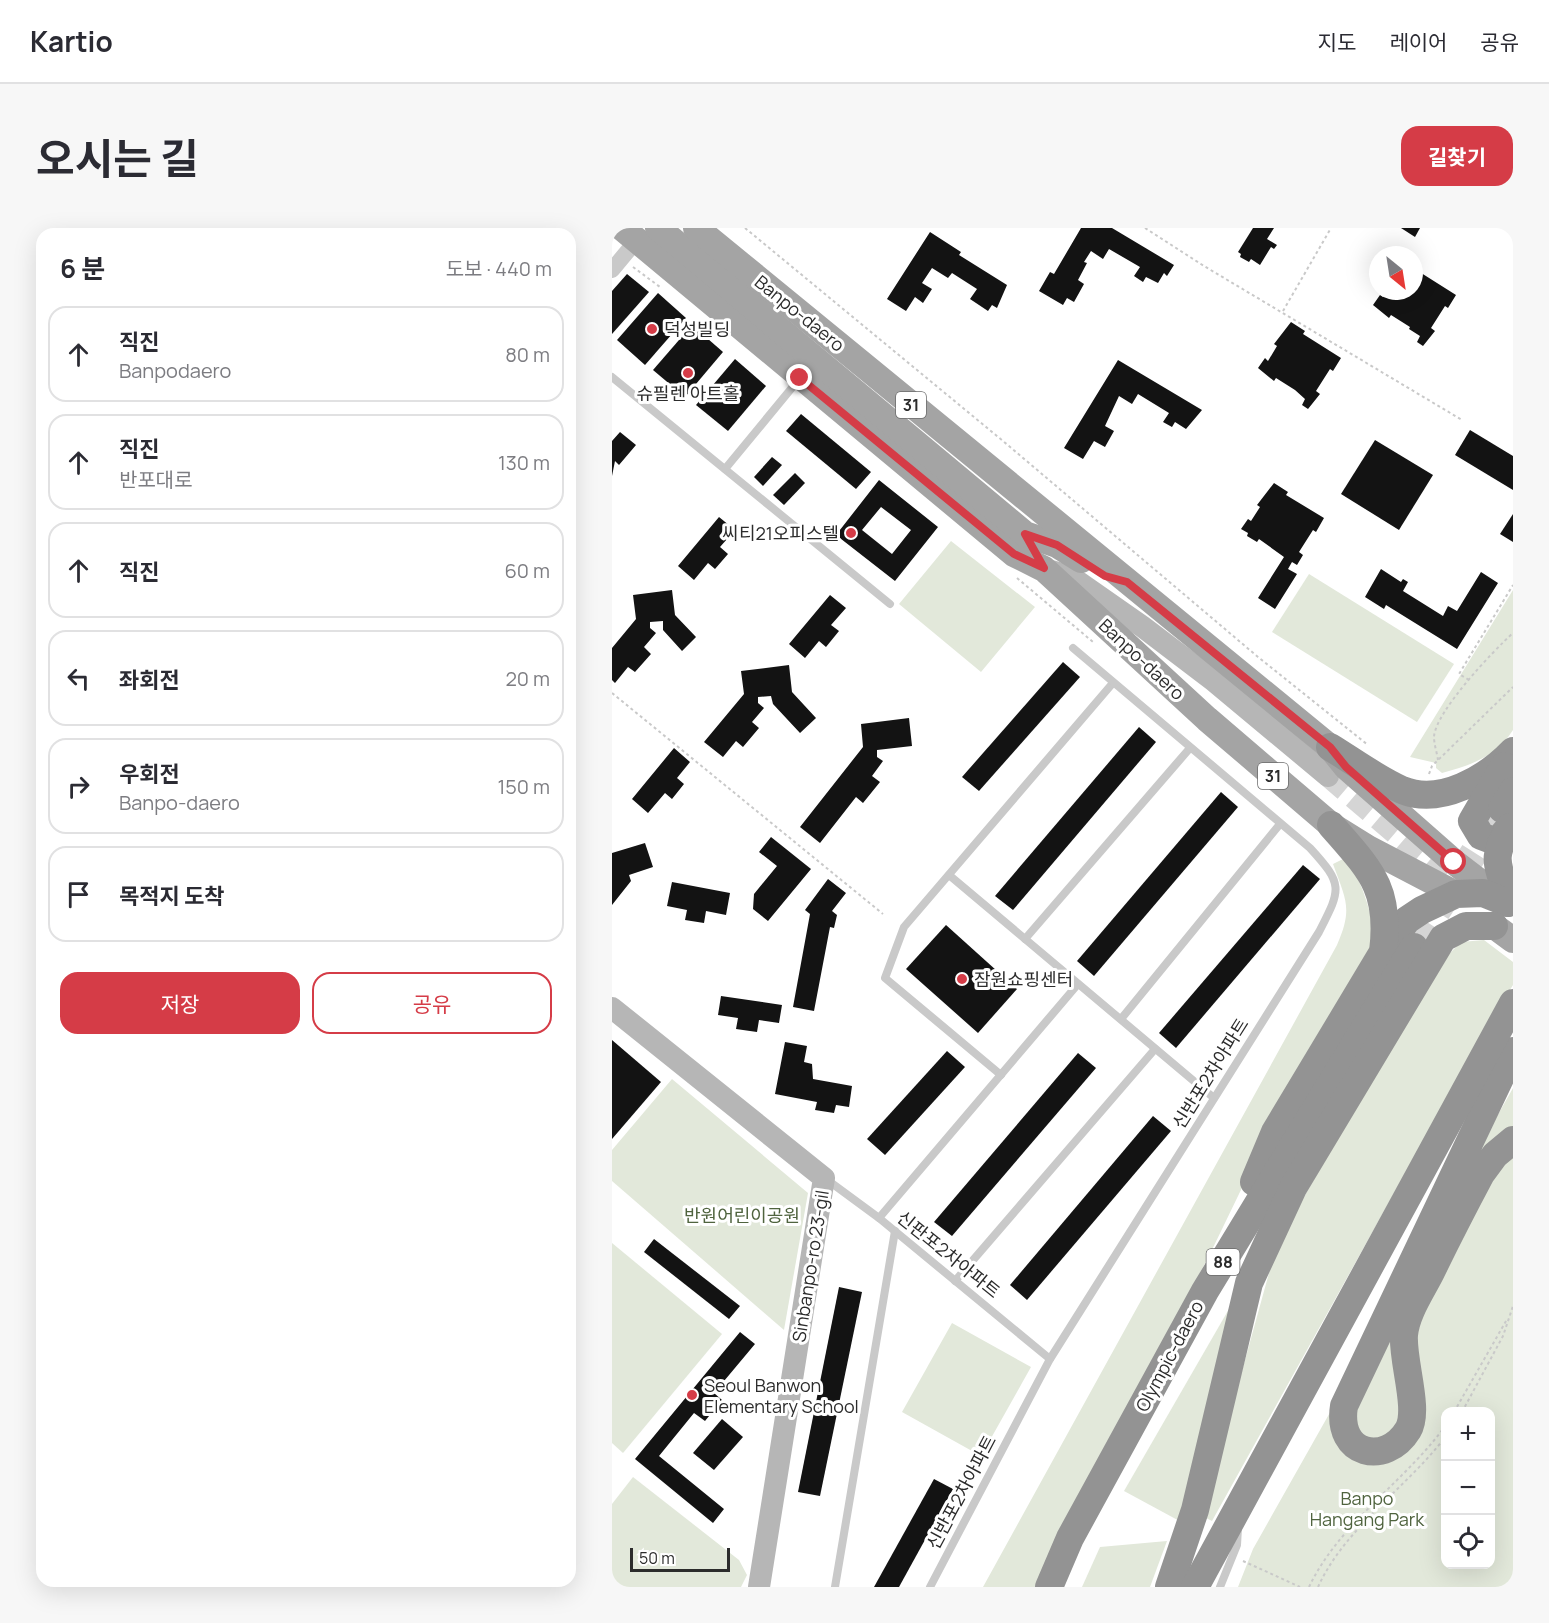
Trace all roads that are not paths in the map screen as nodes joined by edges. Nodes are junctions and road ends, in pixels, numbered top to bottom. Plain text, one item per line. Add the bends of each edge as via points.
1 (658, 228) edge
2 (696, 228) edge
3 (629, 234) edge
4 (612, 270) edge
5 (612, 377) edge
6 (800, 378) junction
7 (725, 469) junction
8 (1025, 534) junction
9 (1044, 568) junction
10 (1127, 582) junction
11 (890, 604) dead end
12 (1157, 607) junction
13 (1072, 648) dead end
14 (1214, 681) junction
15 (1112, 684) junction
16 (1330, 747) junction
17 (1190, 748) junction
18 (1513, 751) edge
19 (1329, 776) tunnel mouth
20 (1510, 812) edge
21 (1280, 824) junction
22 (1331, 825) junction
23 (949, 875) junction
24 (1456, 894) junction
25 (1507, 919) edge
26 (1025, 939) junction
27 (1408, 944) junction
28 (1078, 984) junction
29 (1513, 1003) edge
30 (612, 1008) edge
31 (1121, 1019) junction
32 (1155, 1049) junction
33 (1513, 1051) edge
34 (1000, 1075) junction
35 (1214, 1098) junction
36 (1513, 1140) edge
37 (824, 1178) junction
38 (879, 1218) junction
39 (895, 1231) junction
40 (955, 1281) junction
41 (1050, 1359) junction
42 (1238, 1506) junction
43 (759, 1587) edge
44 (835, 1587) edge
45 (930, 1587) edge
46 (1049, 1587) edge
47 (1169, 1587) edge
48 (1196, 1587) edge
49 (1220, 1587) edge

1 - 8 main road, 31
2 - 10 main road, Banpo-daero / 31
3 - 4 street, Banpo-daero
3 - 6 main road, Banpo-daero / 31
5 - 7 lane
6 - 7 lane
6 - 9 main road, Banpo-daero / 31 via 1014,554
7 - 11 lane
8 - 9 main road, 31
8 - 10 main road, 31 via 1057,545 1105,576
9 - 14 street via 1070,576
9 - 22 main road, Banpo-daero / 31 via 1207,719
10 - 12 main road, 31
12 - 14 street via 1169,628
12 - 16 main road, 31
13 - 15 lane, 신반포2차아파트
14 - 19 street, Banpo-daero
15 - 17 lane, 신반포2차아파트
15 - 23 lane
16 - 18 highway via 1400,789 1423,794 1476,781
16 - 25 main road, 31 via 1346,767 1445,854
17 - 21 lane, 신반포2차아파트
17 - 26 lane
18 - 20 highway via 1472,821 1481,836 1497,842
20 - 25 highway via 1496,866 1505,886
21 - 31 lane
21 - 35 lane, 신반포2차아파트 via 1326,866 1337,893 1319,932
22 - 24 main road, Banpo-daero / 31
22 - 27 highway via 1362,859 1376,884 1386,926
23 - 26 lane
23 - 34 lane via 904,927 885,978
24 - 25 highway via 1483,893
24 - 27 highway via 1422,909
25 - 27 highway via 1466,926 1443,938
26 - 28 lane
27 - 46 highway, Olympic-daero / 88 via 1216,1272 1070,1538
27 - 47 highway via 1249,1283 1195,1510
28 - 31 lane
28 - 34 lane
29 - 42 highway
30 - 37 street, Sinbanpo-ro 23-gil
31 - 32 lane
32 - 35 lane
32 - 40 lane
33 - 36 highway via 1344,1406 1343,1431 1355,1447 1384,1449 1408,1430 1412,1413 1404,1359 1406,1322 1481,1174
34 - 38 lane
35 - 41 lane, 신반포2차아파트
37 - 38 lane, 신판포2차아파트
37 - 43 street, Sinbanpo-ro 23-gil
38 - 39 lane, 신판포2차아파트
39 - 40 lane, 신판포2차아파트
39 - 44 lane
40 - 41 lane, 신판포2차아파트
41 - 45 lane, 신반포2차아파트
42 - 48 highway
42 - 49 lane via 1237,1545

